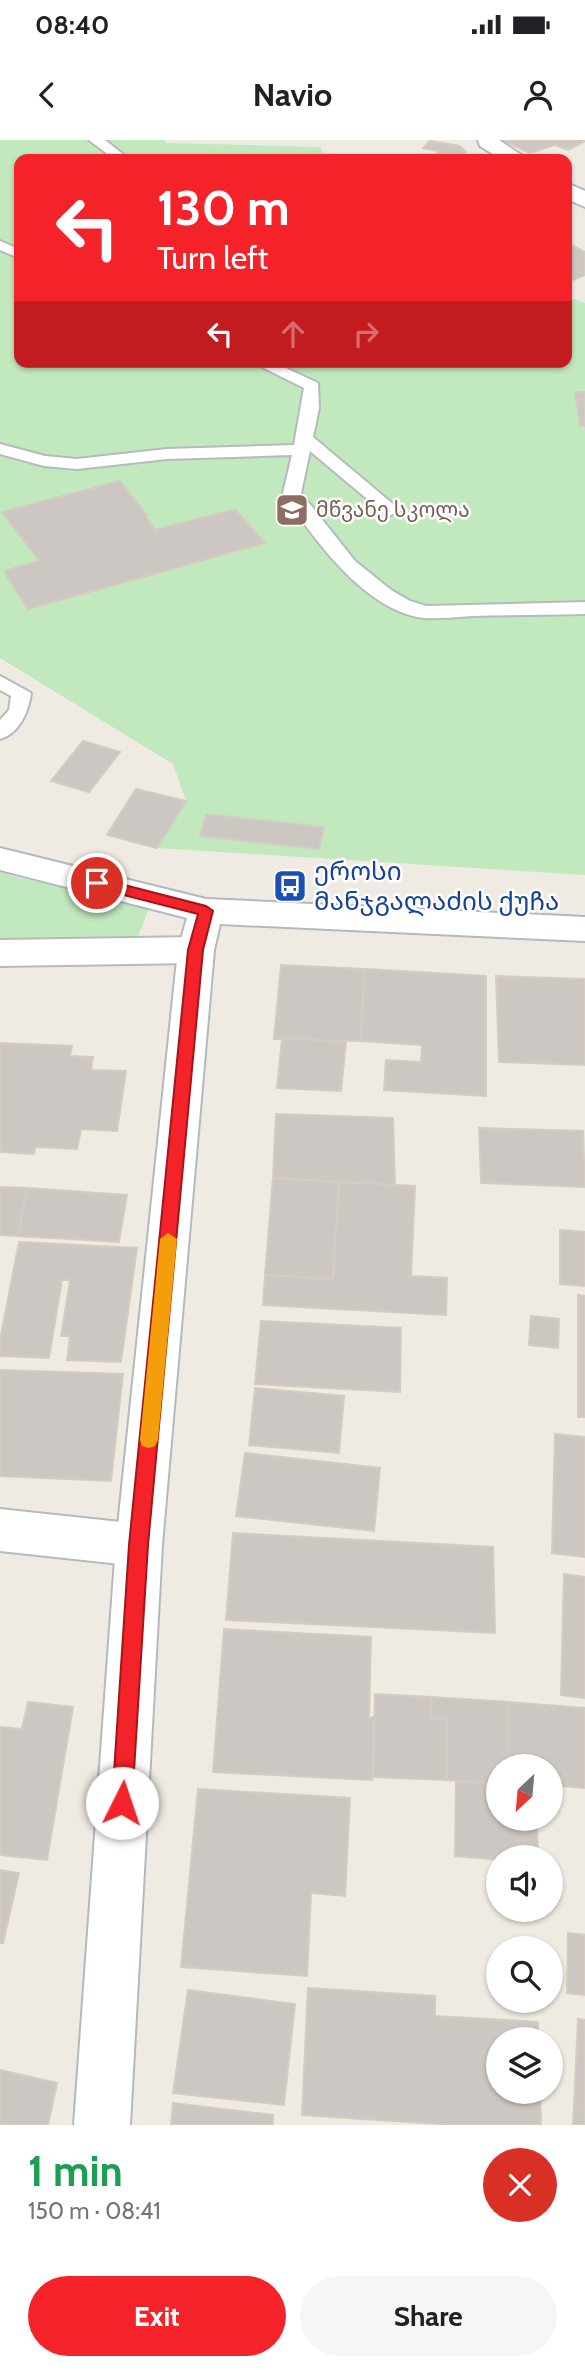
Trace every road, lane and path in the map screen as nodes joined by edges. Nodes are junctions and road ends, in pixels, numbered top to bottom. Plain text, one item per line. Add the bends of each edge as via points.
1 (96, 140) edge
2 (487, 141) edge
3 (115, 154) edge
4 (508, 154) edge
5 (278, 368) edge
6 (302, 444) junction
7 (0, 449) edge
8 (391, 510) dead end
9 (585, 608) edge
10 (0, 682) edge
11 (0, 733) edge
12 (0, 859) edge
13 (585, 929) edge
14 (201, 930) junction
15 (0, 953) edge
16 (0, 1530) edge
17 (139, 1545) junction
18 (102, 2125) edge

1 - 3 lane
2 - 4 street
5 - 6 lane via 313,380
6 - 7 lane via 77,464
6 - 8 lane
6 - 9 lane via 292,493 320,537 405,608 446,613
10 - 11 lane via 21,694 19,711
12 - 14 street
13 - 14 street
14 - 15 street
14 - 17 street
16 - 17 street
17 - 18 street

